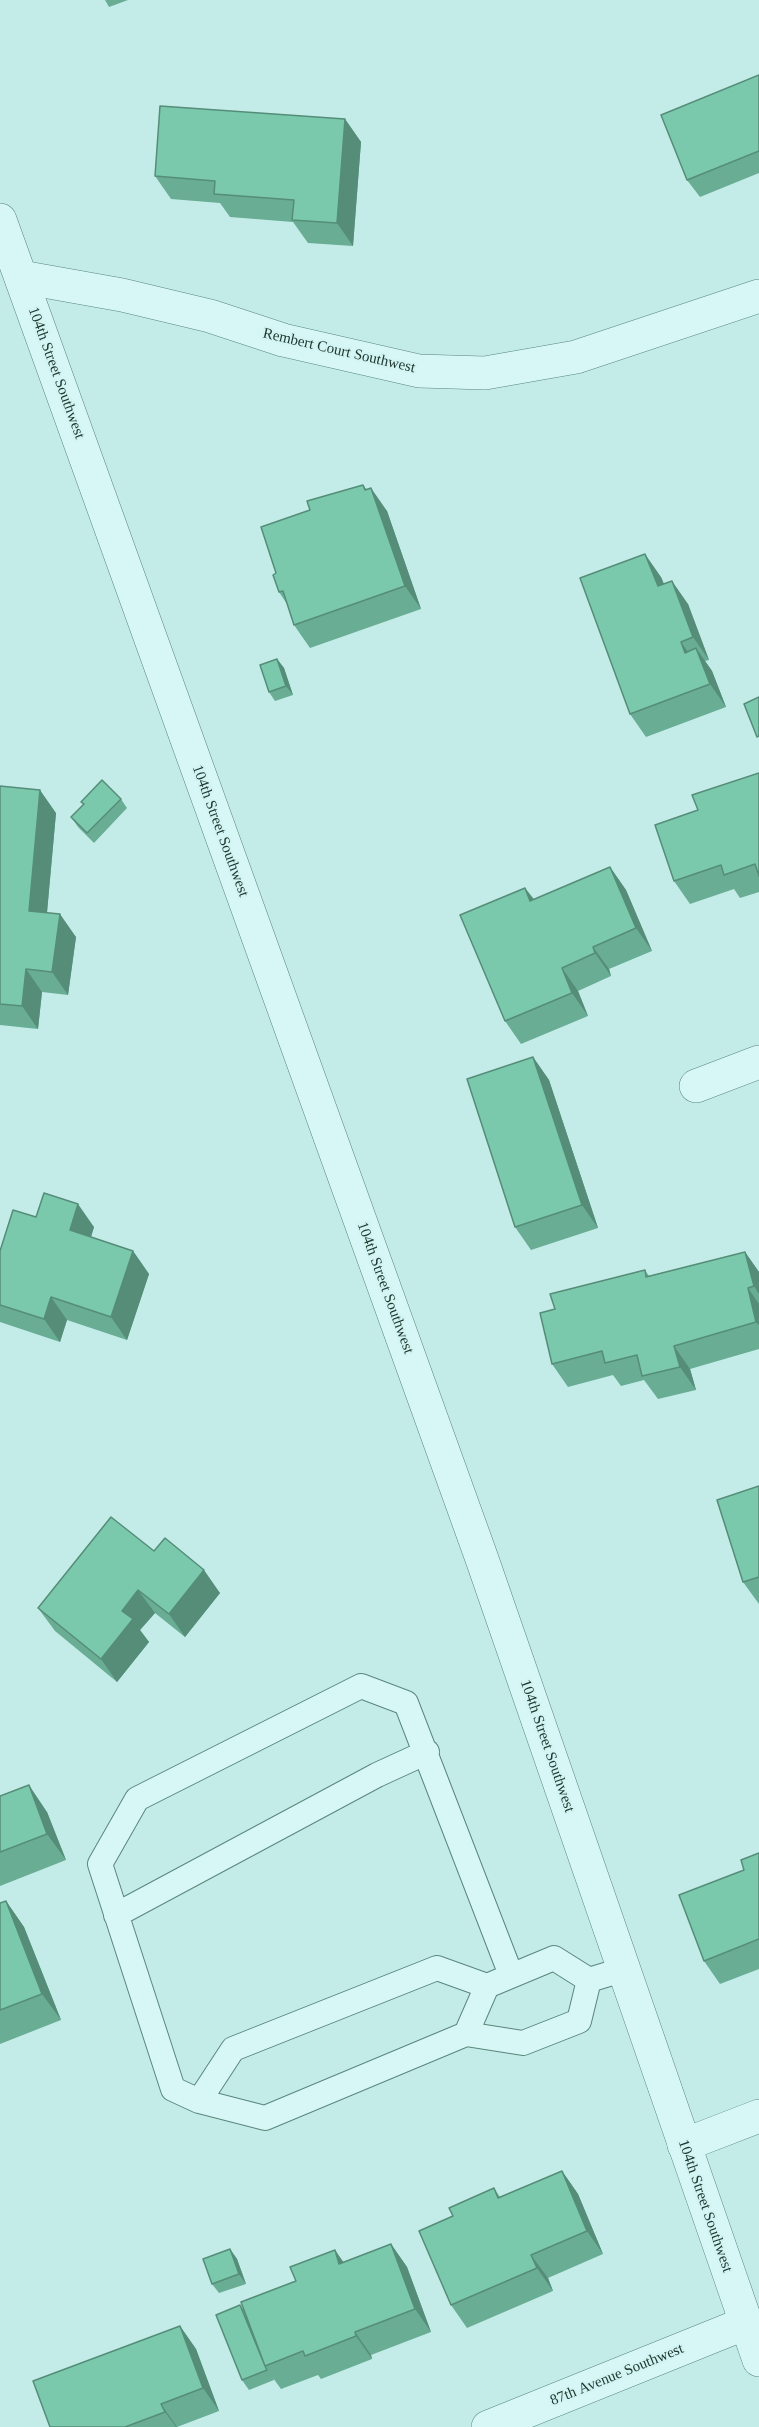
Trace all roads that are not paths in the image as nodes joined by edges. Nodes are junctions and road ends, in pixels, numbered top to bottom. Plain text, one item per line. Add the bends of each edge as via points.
1 (0, 220) edge
2 (21, 277) junction
3 (759, 296) edge
4 (759, 1062) edge
5 (696, 1086) dead end
6 (427, 1752) junction
7 (116, 1915) junction
8 (625, 1969) junction
9 (511, 1975) junction
10 (590, 1980) junction
11 (487, 1986) junction
12 (466, 2034) junction
13 (199, 2101) junction
14 (759, 2116) edge
15 (684, 2145) junction
16 (746, 2323) junction
17 (759, 2360) edge
18 (488, 2427) edge

1 - 2 street, 104th Street Southwest
2 - 3 street, Rembert Court Southwest via 199,313 283,340 419,371 485,373 576,357
2 - 8 street, 104th Street Southwest via 482,1559
4 - 5 street
6 - 7 lane
6 - 7 lane via 406,1703 361,1686 137,1799 100,1864
6 - 9 lane
7 - 13 lane via 173,2090
8 - 10 lane
8 - 15 street, 104th Street Southwest
9 - 10 lane via 554,1958
9 - 11 lane
10 - 12 lane via 579,2021 523,2043
11 - 12 lane
11 - 13 lane via 437,1968 233,2049
12 - 13 lane via 266,2118
14 - 15 street
15 - 16 street, 104th Street Southwest
16 - 17 street, 104th Street Southwest
16 - 18 street, 87th Avenue Southwest

